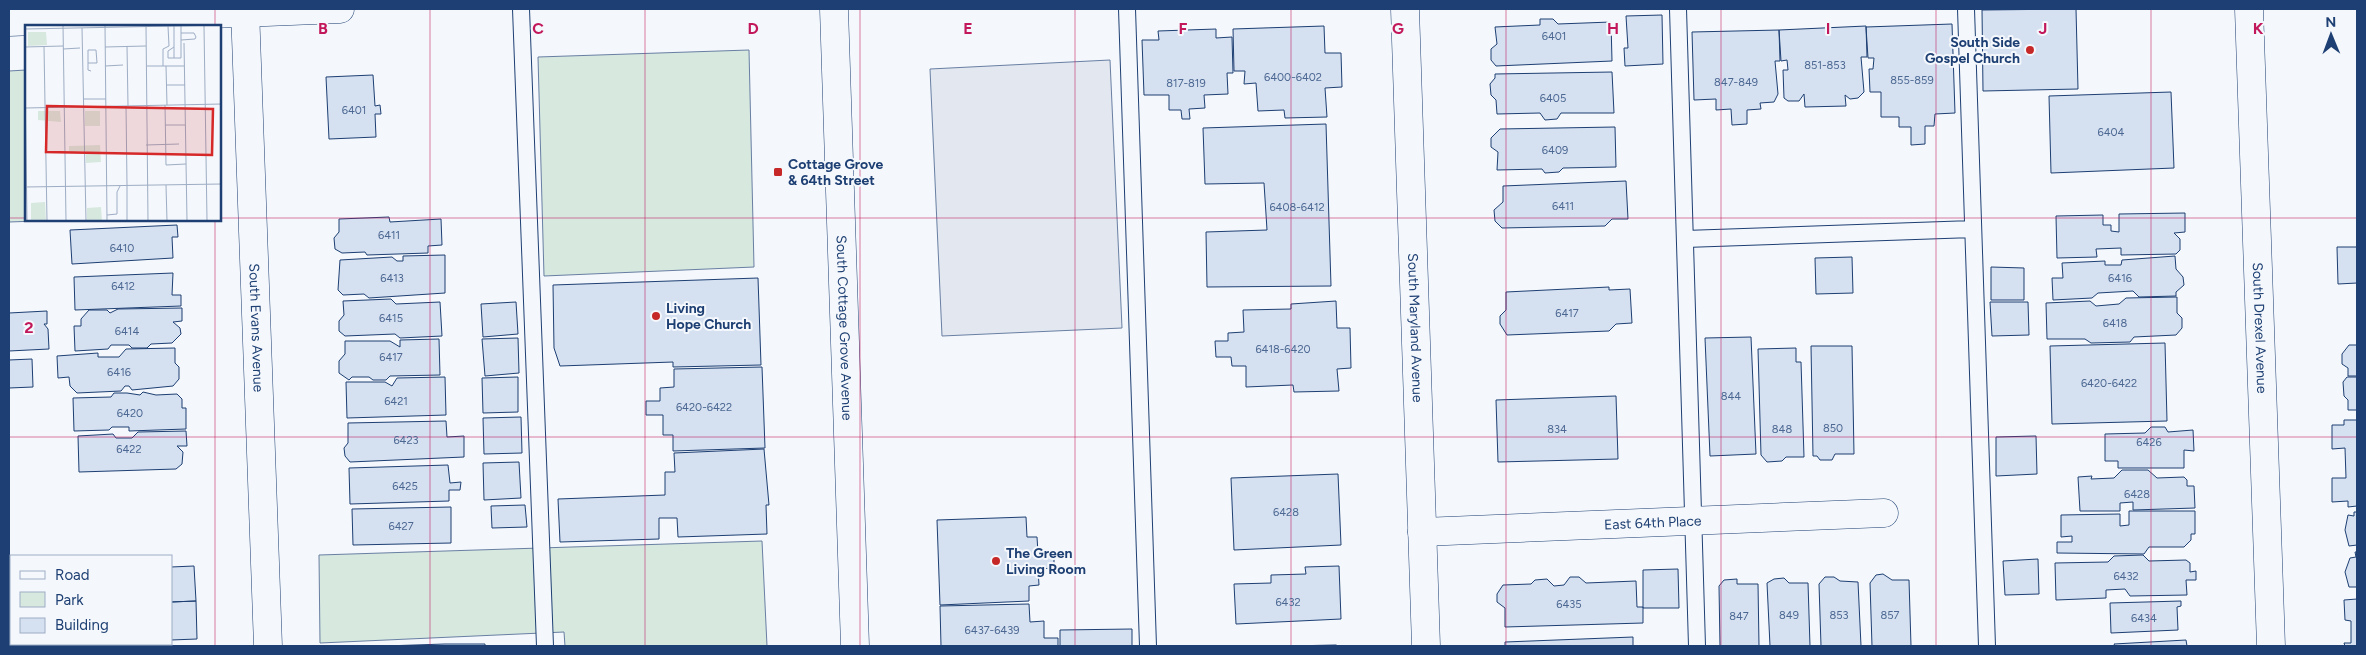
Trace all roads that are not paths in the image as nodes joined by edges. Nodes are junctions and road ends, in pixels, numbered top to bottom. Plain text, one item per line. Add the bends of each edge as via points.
1 (340, 9) edge
2 (522, 9) edge
3 (834, 9) edge
4 (1127, 9) edge
5 (1405, 9) edge
6 (1678, 9) edge
7 (1966, 9) edge
8 (2250, 9) edge
9 (245, 11) edge
10 (9, 22) edge
11 (1973, 229) junction
12 (1685, 239) junction
13 (1884, 513) dead end
14 (1693, 521) junction
15 (1422, 532) junction
16 (268, 646) edge
17 (544, 646) edge
18 (855, 646) edge
19 (1148, 646) edge
20 (1426, 646) edge
21 (1697, 646) edge
22 (1987, 646) edge
23 (2271, 646) edge

1 - 9 street
2 - 17 lane
3 - 18 street, South Cottage Grove Avenue
4 - 19 lane
5 - 15 street, South Maryland Avenue
6 - 12 lane
7 - 11 lane
8 - 23 street, South Drexel Avenue
9 - 10 street
9 - 16 street, South Evans Avenue
11 - 12 lane
11 - 22 lane
12 - 14 lane
13 - 14 street, East 64th Place
14 - 15 street, East 64th Place
14 - 21 lane
15 - 20 street, South Maryland Avenue

